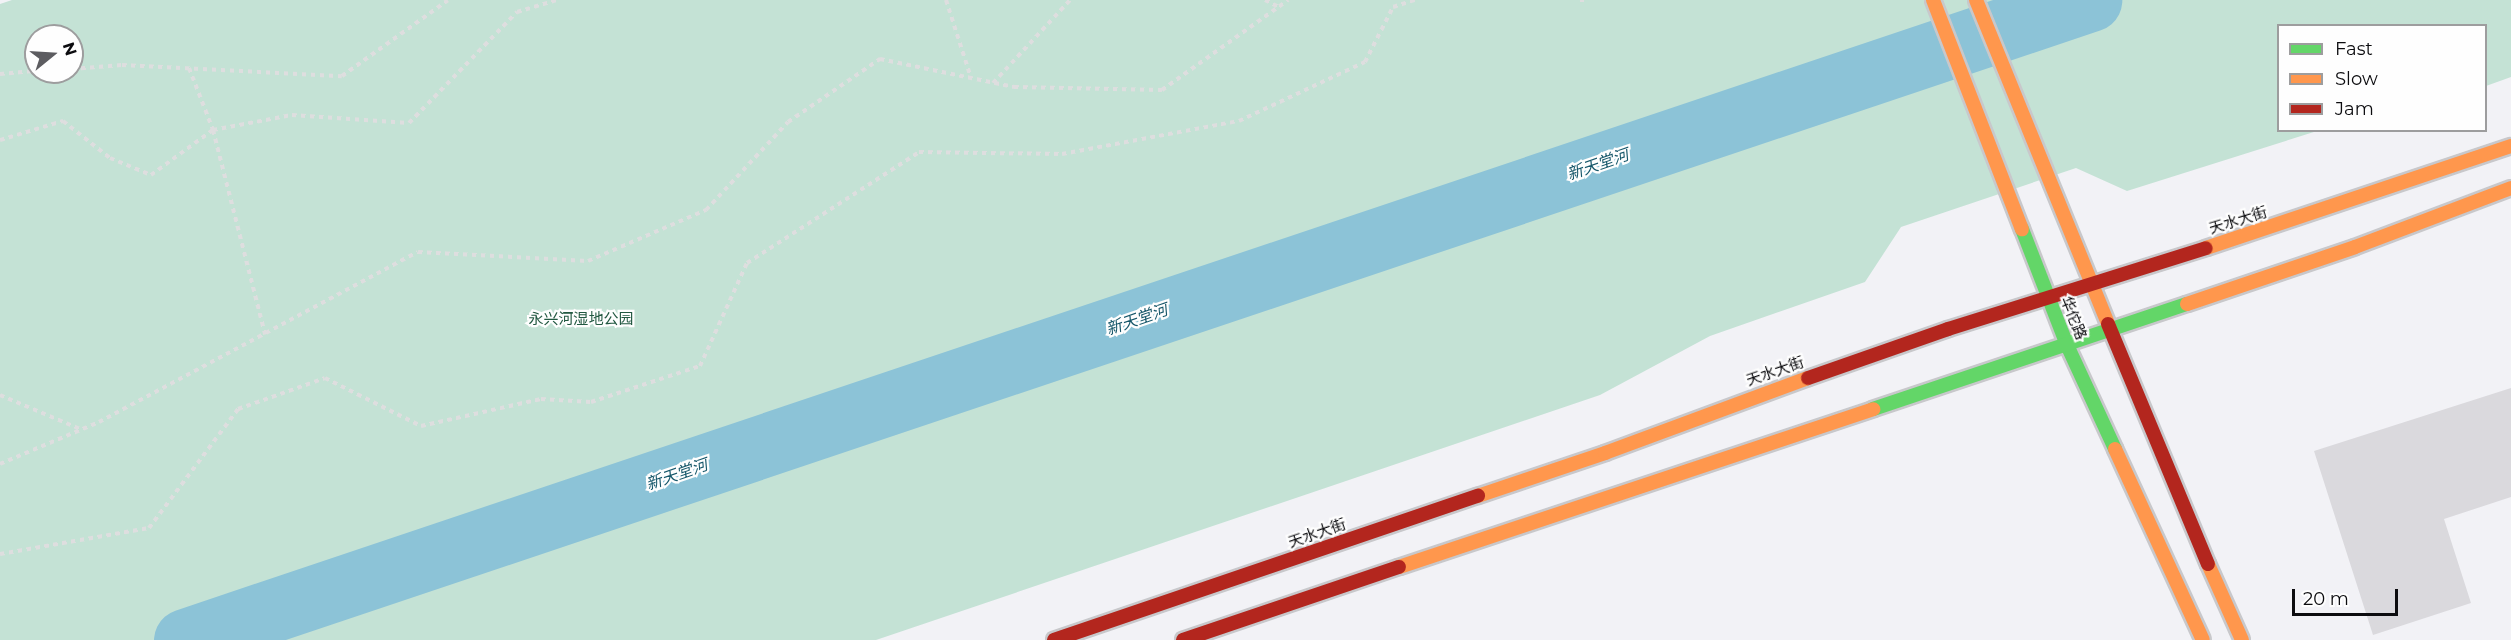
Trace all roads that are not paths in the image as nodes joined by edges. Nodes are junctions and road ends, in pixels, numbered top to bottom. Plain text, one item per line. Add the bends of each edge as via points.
1 (1933, 0) edge
2 (1976, 0) edge
3 (2511, 146) edge
4 (2511, 188) edge
5 (2091, 283) junction
6 (2048, 297) junction
7 (2110, 330) junction
8 (2067, 345) junction
9 (1054, 640) edge
10 (1183, 640) edge
11 (2203, 640) edge
12 (2242, 640) edge

1 - 6 main road, 华佗路
2 - 5 main road, 华佗路
3 - 5 main road, 天水大街 via 2304,217
4 - 7 main road via 2355,247
5 - 6 main road, 天水大街
5 - 7 main road, 华佗路
6 - 8 main road, 华佗路
6 - 9 main road, 天水大街
7 - 8 main road
7 - 12 main road, 华佗路
8 - 10 main road
8 - 11 main road, 华佗路

